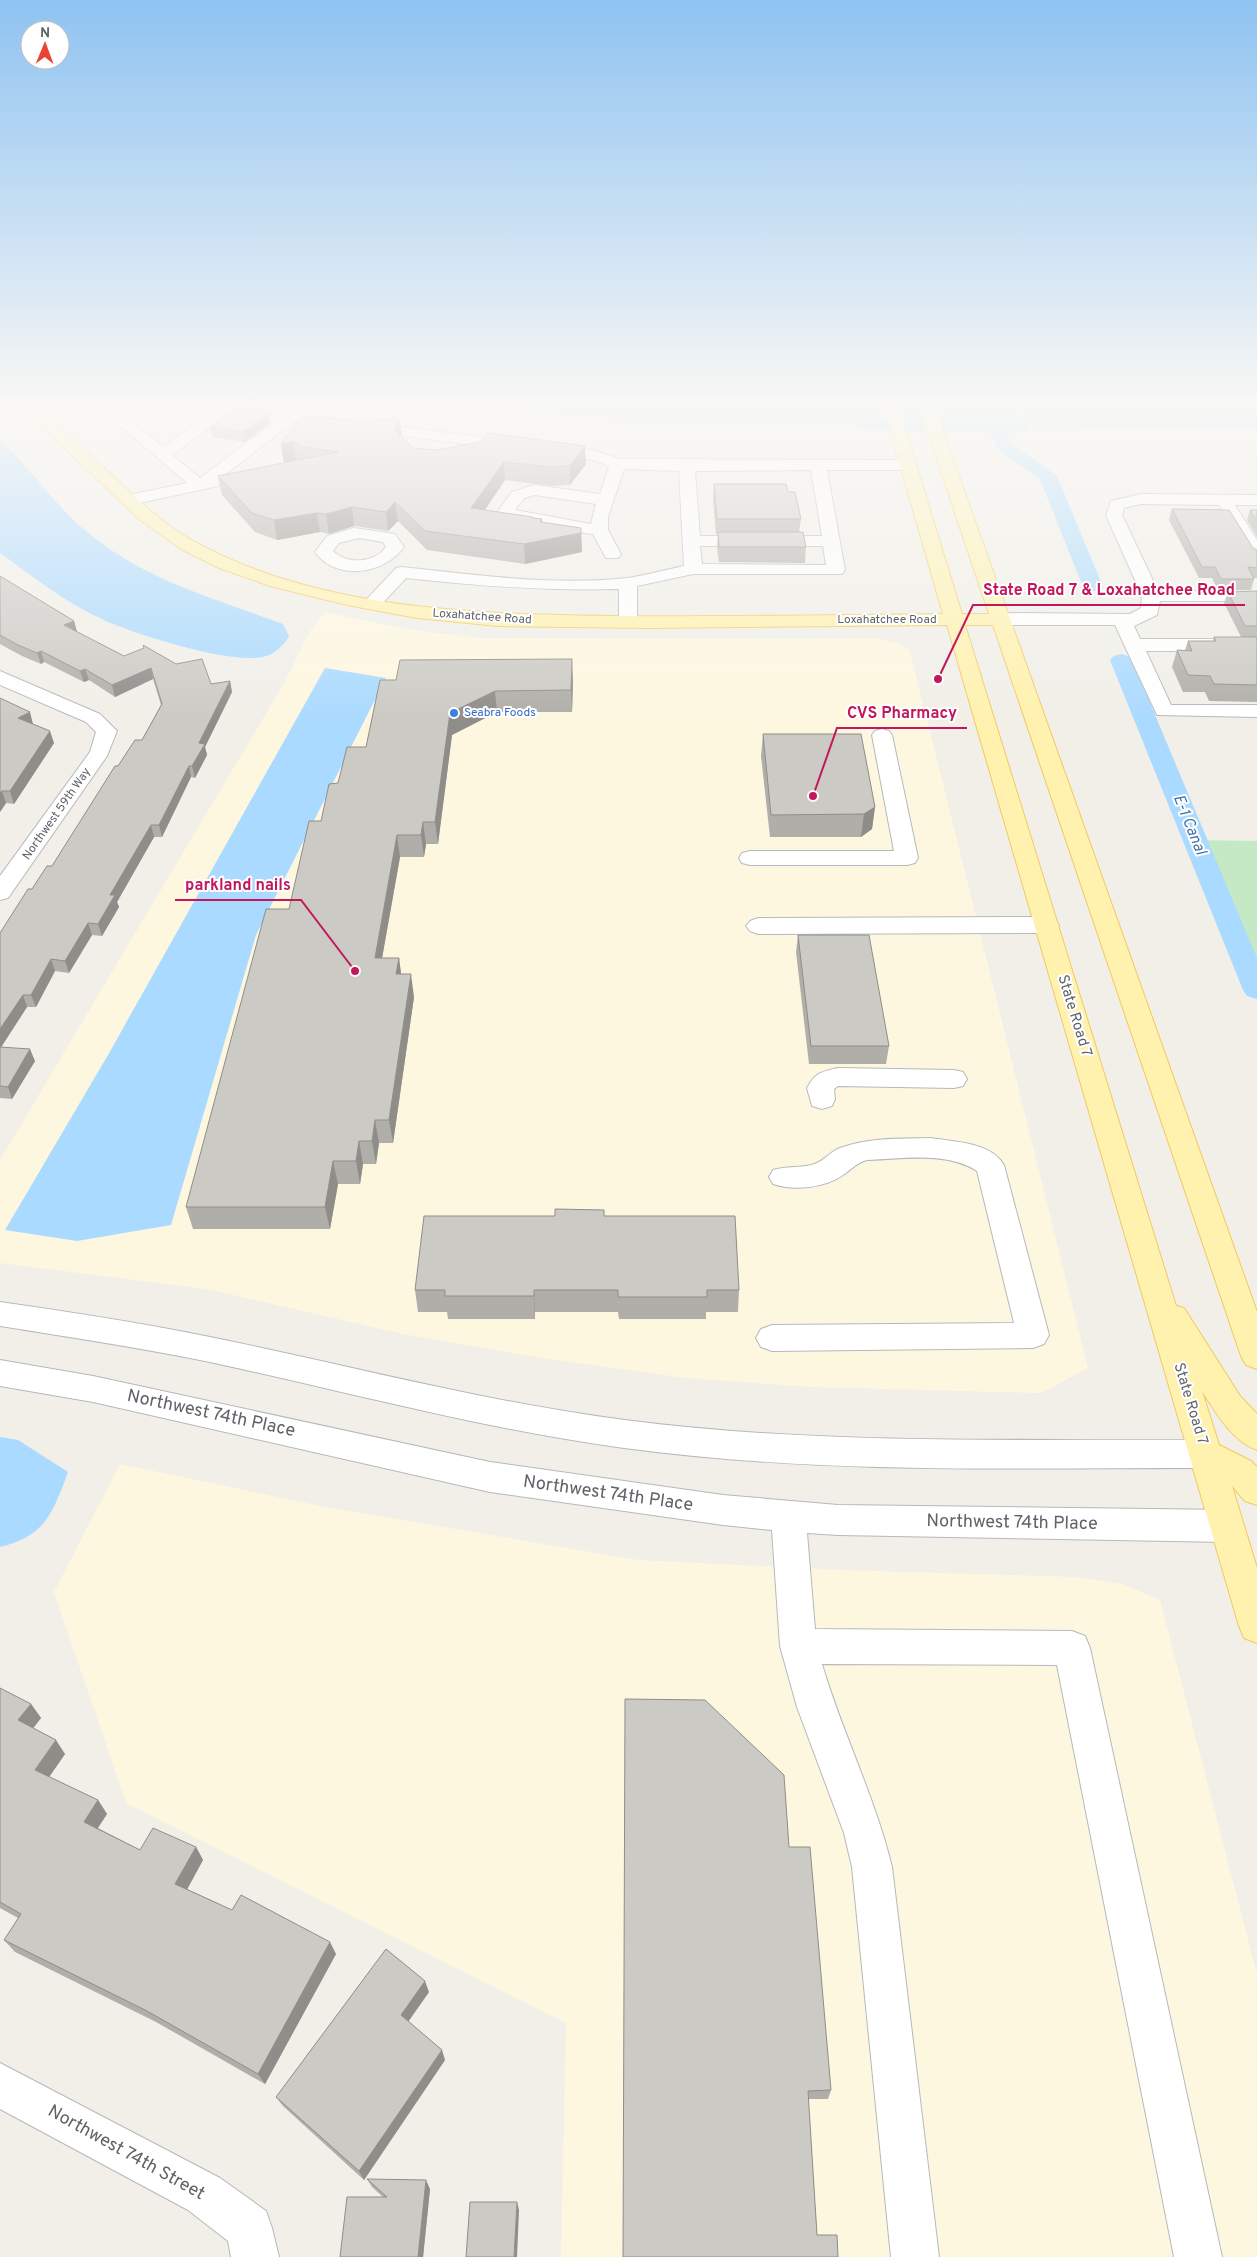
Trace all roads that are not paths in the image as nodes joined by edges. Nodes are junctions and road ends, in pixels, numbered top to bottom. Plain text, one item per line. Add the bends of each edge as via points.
1 (142, 511) edge
2 (507, 511) edge
3 (602, 511) edge
4 (689, 511) edge
5 (826, 511) edge
6 (920, 511) edge
7 (962, 511) edge
8 (1115, 511) edge
9 (1231, 511) edge
10 (599, 530) junction
11 (691, 541) junction
12 (831, 541) junction
13 (612, 554) junction
14 (1257, 554) edge
15 (378, 561) dead end
16 (693, 569) junction
17 (402, 572) junction
18 (626, 582) junction
19 (1253, 596) edge
20 (1150, 603) junction
21 (372, 604) junction
22 (1000, 619) junction
23 (952, 620) junction
24 (1122, 620) junction
25 (628, 621) junction
26 (1134, 645) junction
27 (1257, 645) edge
28 (0, 677) edge
29 (1257, 711) edge
30 (882, 735) dead end
31 (750, 858) dead end
32 (0, 893) edge
33 (758, 916) dead end
34 (1044, 917) junction
35 (954, 1079) dead end
36 (822, 1099) dead end
37 (783, 1177) dead end
38 (1155, 1288) junction
39 (0, 1314) edge
40 (772, 1338) dead end
41 (1257, 1356) edge
42 (0, 1373) edge
43 (1257, 1436) edge
44 (1205, 1454) junction
45 (1257, 1490) edge
46 (788, 1516) junction
47 (1227, 1526) junction
48 (1257, 1626) edge
49 (798, 1646) junction
50 (0, 2084) edge
51 (252, 2243) edge
52 (916, 2257) edge
53 (1198, 2257) edge

1 - 21 main road, Loxahatchee Road via 187,545 226,564 276,582
2 - 10 street via 518,517
3 - 10 street
4 - 11 street
5 - 12 street
6 - 23 main road, State Road 7
7 - 22 main road
8 - 20 street via 1114,516
9 - 14 street
10 - 13 street
11 - 12 street
11 - 16 street
12 - 16 street via 836,570
13 - 18 street via 622,557
13 - 18 street via 604,557
15 - 17 street
16 - 18 street
17 - 18 street via 487,582 562,585
17 - 21 street
18 - 25 street
19 - 20 street
20 - 24 street via 1134,620
21 - 25 main road, Loxahatchee Road via 498,620
22 - 23 main road, Loxahatchee Road
22 - 24 street
22 - 41 main road
23 - 25 main road, Loxahatchee Road
23 - 34 main road, State Road 7
24 - 26 street
26 - 27 street
26 - 29 street via 1164,711
28 - 32 street, Northwest 59th Way via 93,718 107,731 100,752
30 - 31 street via 907,858
33 - 34 street
34 - 38 main road, State Road 7
35 - 36 street via 838,1077 826,1080 820,1088
37 - 40 street via 812,1176 832,1169 847,1156 866,1150 931,1148 976,1156 990,1165 1033,1335
38 - 43 main road via 1229,1406
38 - 44 main road, State Road 7
39 - 44 street via 158,1339 546,1423 669,1438 905,1451
42 - 46 street, Northwest 74th Place via 103,1391 490,1477 608,1495
44 - 45 main road via 1239,1470
44 - 47 main road, State Road 7
46 - 47 street, Northwest 74th Place via 838,1520
46 - 49 street
47 - 48 main road, State Road 7
49 - 52 street via 816,1707 864,1833 872,1867
49 - 53 street via 1072,1648
50 - 51 street, Northwest 74th Street via 204,2194

